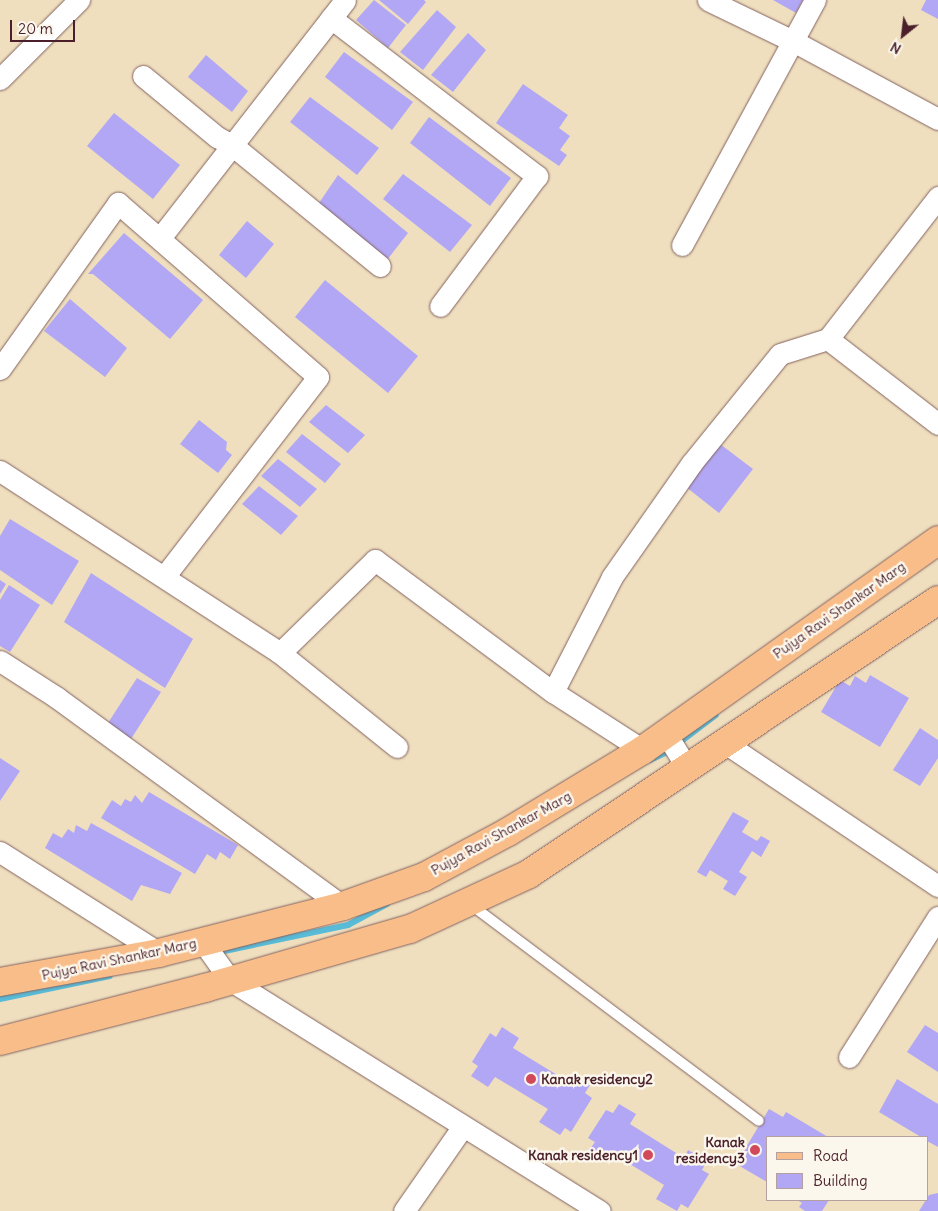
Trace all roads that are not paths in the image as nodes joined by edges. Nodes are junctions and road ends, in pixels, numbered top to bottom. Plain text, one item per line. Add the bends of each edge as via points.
1 (79, 0) edge
2 (345, 0) edge
3 (708, 0) edge
4 (815, 0) edge
5 (331, 18) junction
6 (792, 41) junction
7 (143, 76) dead end
8 (0, 79) edge
9 (938, 119) edge
10 (232, 145) junction
11 (938, 197) edge
12 (160, 238) junction
13 (682, 245) dead end
14 (380, 266) dead end
15 (440, 306) dead end
16 (828, 339) junction
17 (0, 369) edge
18 (938, 424) edge
19 (0, 470) edge
20 (938, 540) edge
21 (164, 577) junction
22 (938, 600) edge
23 (280, 652) junction
24 (0, 661) edge
25 (553, 692) junction
26 (666, 734) junction
27 (725, 743) junction
28 (397, 747) dead end
29 (643, 750) junction
30 (687, 768) junction
31 (0, 852) edge
32 (938, 886) edge
33 (467, 902) junction
34 (343, 906) junction
35 (938, 917) edge
36 (204, 942) junction
37 (159, 953) junction
38 (230, 980) junction
39 (0, 982) edge
40 (0, 1040) edge
41 (849, 1057) dead end
42 (759, 1121) dead end
43 (463, 1126) junction
44 (404, 1211) edge
45 (600, 1211) edge

1 - 8 street
2 - 5 street
3 - 6 street
4 - 6 street
5 - 10 street
5 - 15 street via 537,176
6 - 9 street
6 - 13 street
7 - 10 street via 217,137
10 - 12 street
10 - 14 street
11 - 16 street
12 - 17 street via 118,203
12 - 21 street via 318,377
16 - 18 street
16 - 25 street via 780,354 691,464 612,577
19 - 21 street
20 - 26 main road, Pujya Ravi Shankar Marg
21 - 23 street
22 - 27 main road
23 - 25 street via 375,560
23 - 28 street
24 - 34 street via 56,696
25 - 29 street
26 - 29 main road, Pujya Ravi Shankar Marg
26 - 30 street
27 - 30 main road
27 - 32 street
29 - 34 main road, Pujya Ravi Shankar Marg via 508,832 424,877
30 - 33 main road via 528,874
31 - 37 street
33 - 38 main road via 410,929
33 - 42 lane
34 - 36 main road, Pujya Ravi Shankar Marg
35 - 41 street
36 - 37 main road, Pujya Ravi Shankar Marg
36 - 38 street
37 - 39 main road, Pujya Ravi Shankar Marg
38 - 40 main road
38 - 43 street
43 - 44 street
43 - 45 street

